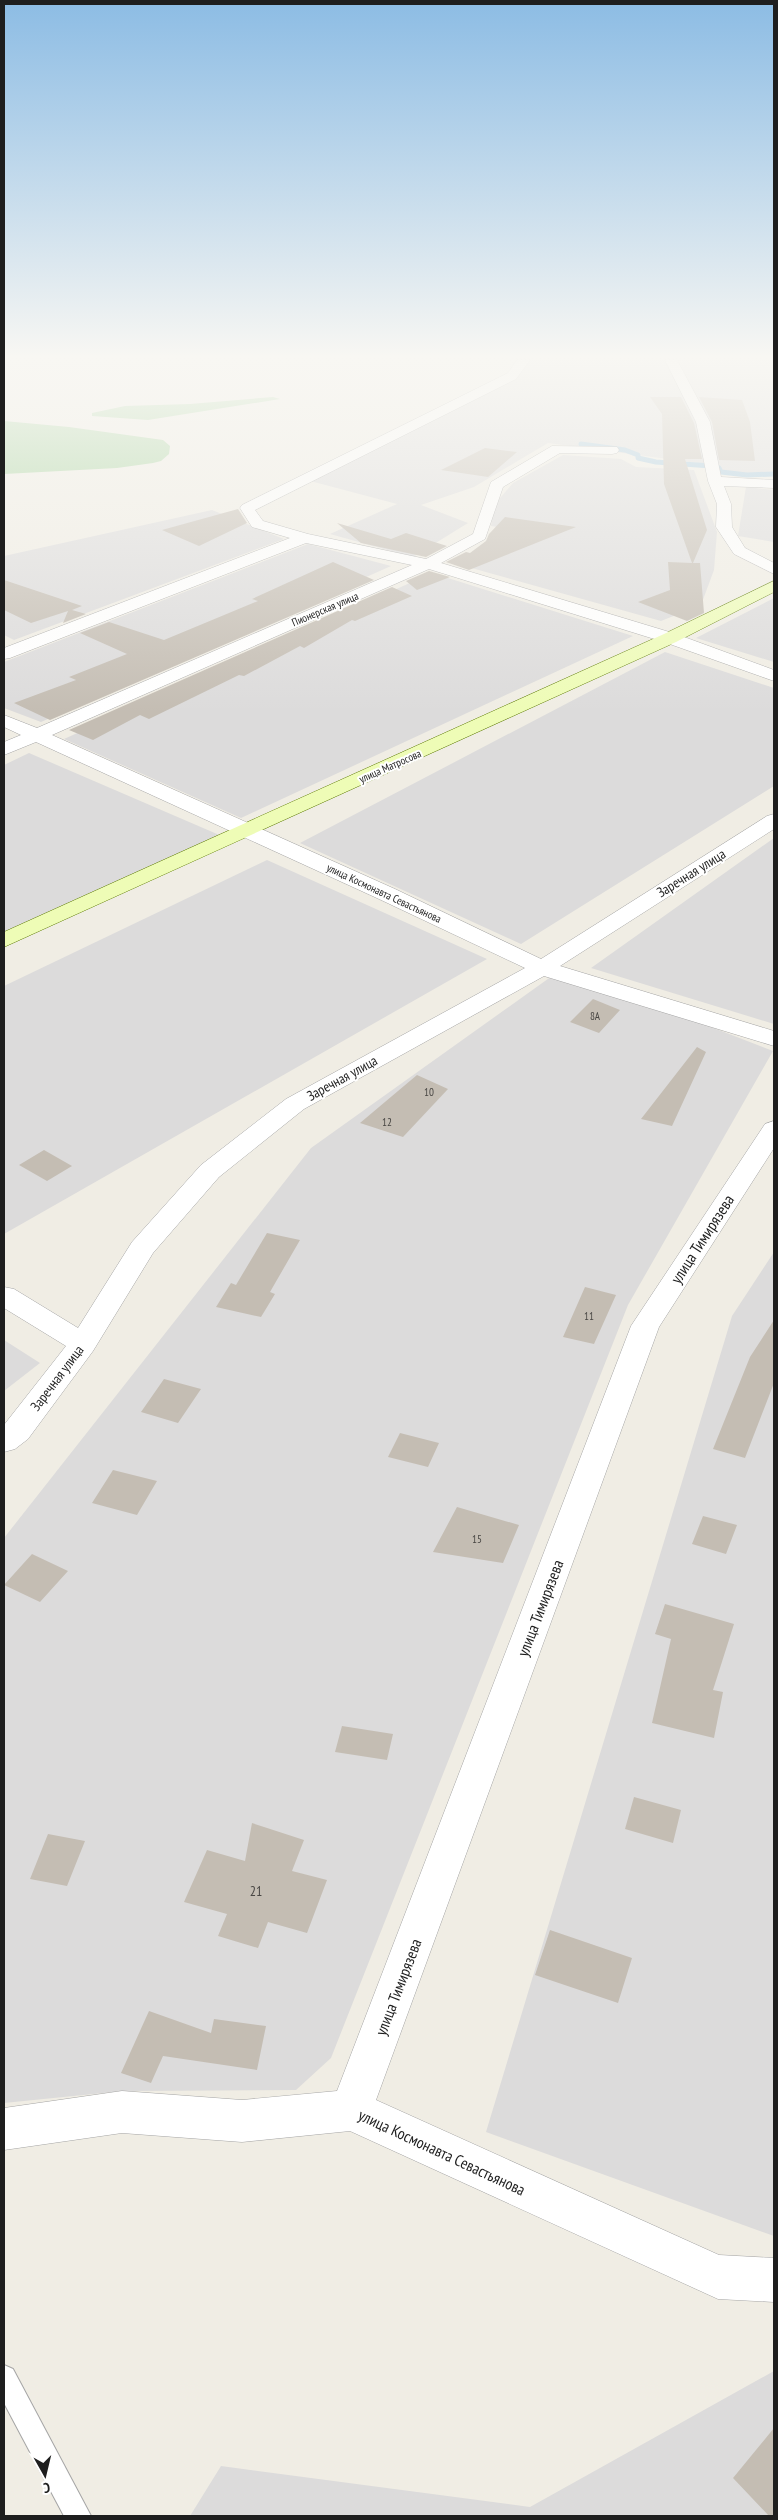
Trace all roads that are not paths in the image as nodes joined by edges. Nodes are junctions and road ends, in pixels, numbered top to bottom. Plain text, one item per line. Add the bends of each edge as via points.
1 (308, 478) edge
2 (509, 478) edge
3 (714, 478) edge
4 (715, 481) junction
5 (774, 484) edge
6 (305, 538) junction
7 (428, 564) junction
8 (774, 569) edge
9 (774, 586) edge
10 (670, 638) junction
11 (4, 654) edge
12 (774, 676) edge
13 (4, 720) edge
14 (37, 734) junction
15 (4, 750) edge
16 (774, 820) edge
17 (246, 831) junction
18 (4, 940) edge
19 (542, 968) junction
20 (774, 1039) edge
21 (774, 1129) edge
22 (4, 1296) edge
23 (83, 1344) junction
24 (4, 1441) edge
25 (351, 2110) junction
26 (4, 2129) edge
27 (774, 2280) edge
28 (4, 2378) edge
29 (78, 2516) edge

1 - 6 street via 247,508 257,524
2 - 7 street, Пионерская улица via 496,485 480,536
3 - 4 street
4 - 5 street
4 - 8 street via 724,504 724,526 739,551
6 - 7 street
6 - 11 street
7 - 10 street
7 - 14 street, Пионерская улица
9 - 10 main road, улица Матросова
10 - 12 street
10 - 17 main road, улица Матросова
13 - 14 street, улица Космонавта Севастьянова
14 - 15 street, Пионерская улица
14 - 17 street, улица Космонавта Севастьянова
16 - 19 street, Заречная улица
17 - 18 main road, улица Матросова
17 - 19 street, улица Космонавта Севастьянова
19 - 20 street, улица Космонавта Севастьянова
19 - 23 street, Заречная улица via 295,1104 210,1171 142,1248
21 - 25 street, улица Тимирязева via 645,1326
22 - 23 street
23 - 24 street, Заречная улица via 17,1431
25 - 26 street, улица Космонавта Севастьянова via 242,2121 122,2112
25 - 27 street, улица Космонавта Севастьянова via 718,2278
28 - 29 lane

